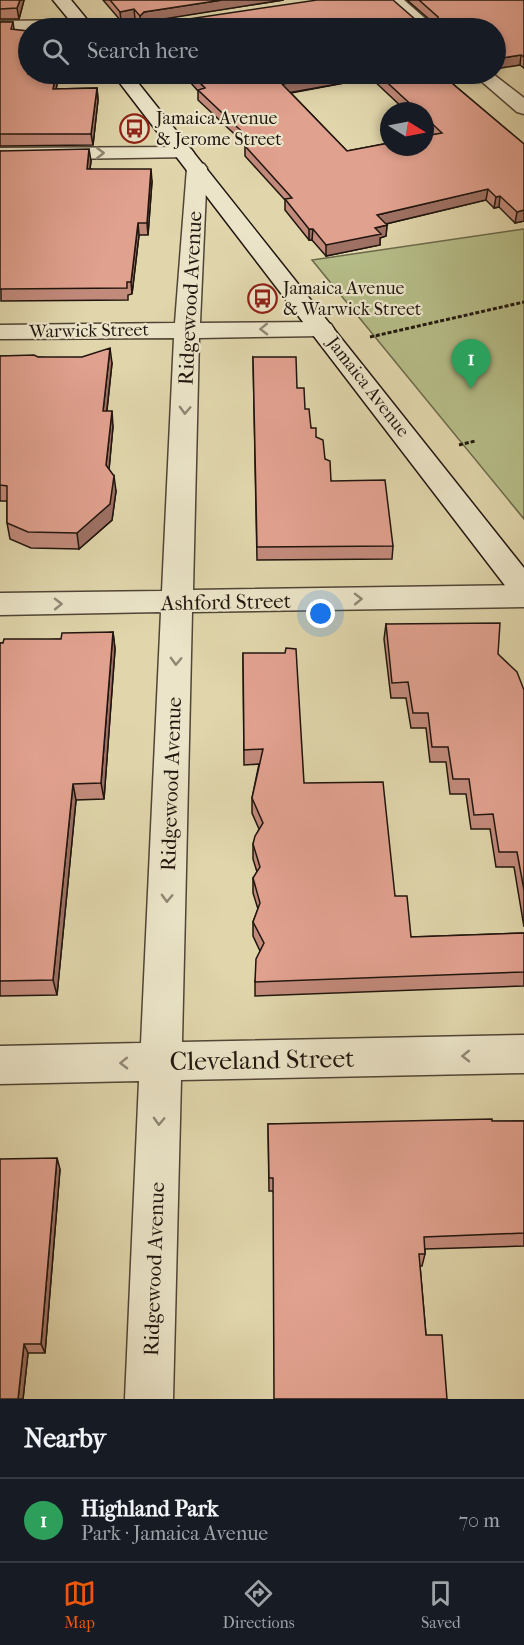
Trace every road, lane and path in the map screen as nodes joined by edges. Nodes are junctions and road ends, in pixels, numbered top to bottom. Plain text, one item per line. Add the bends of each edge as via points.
1 (62, 0) edge
2 (393, 0) edge
3 (77, 18) edge
4 (415, 18) edge
5 (0, 26) edge
6 (18, 26) edge
7 (130, 84) edge
8 (494, 84) edge
9 (524, 108) edge
10 (0, 154) edge
11 (191, 161) junction
12 (524, 302) edge
13 (322, 329) junction
14 (188, 330) junction
15 (0, 332) edge
16 (369, 337) dead end
17 (475, 441) dead end
18 (459, 445) dead end
19 (524, 589) edge
20 (524, 597) edge
21 (178, 602) junction
22 (0, 604) edge
23 (524, 1054) edge
24 (161, 1063) junction
25 (0, 1065) edge
26 (149, 1399) edge

1 - 3 street
2 - 4 street
5 - 6 street
7 - 11 street, Jamaica Avenue
8 - 9 street
10 -> 11 street
11 - 13 street, Jamaica Avenue
11 - 14 street, Ridgewood Avenue
12 - 16 path
13 -> 14 street, Warwick Street
13 - 19 street, Jamaica Avenue
14 - 15 street, Warwick Street
14 -> 21 street, Ridgewood Avenue
17 - 18 path
21 -> 20 street, Ashford Street
22 -> 21 street, Ashford Street
21 -> 24 street, Ridgewood Avenue
23 -> 24 street, Cleveland Street
24 -> 25 street, Cleveland Street
24 -> 26 street, Ridgewood Avenue

